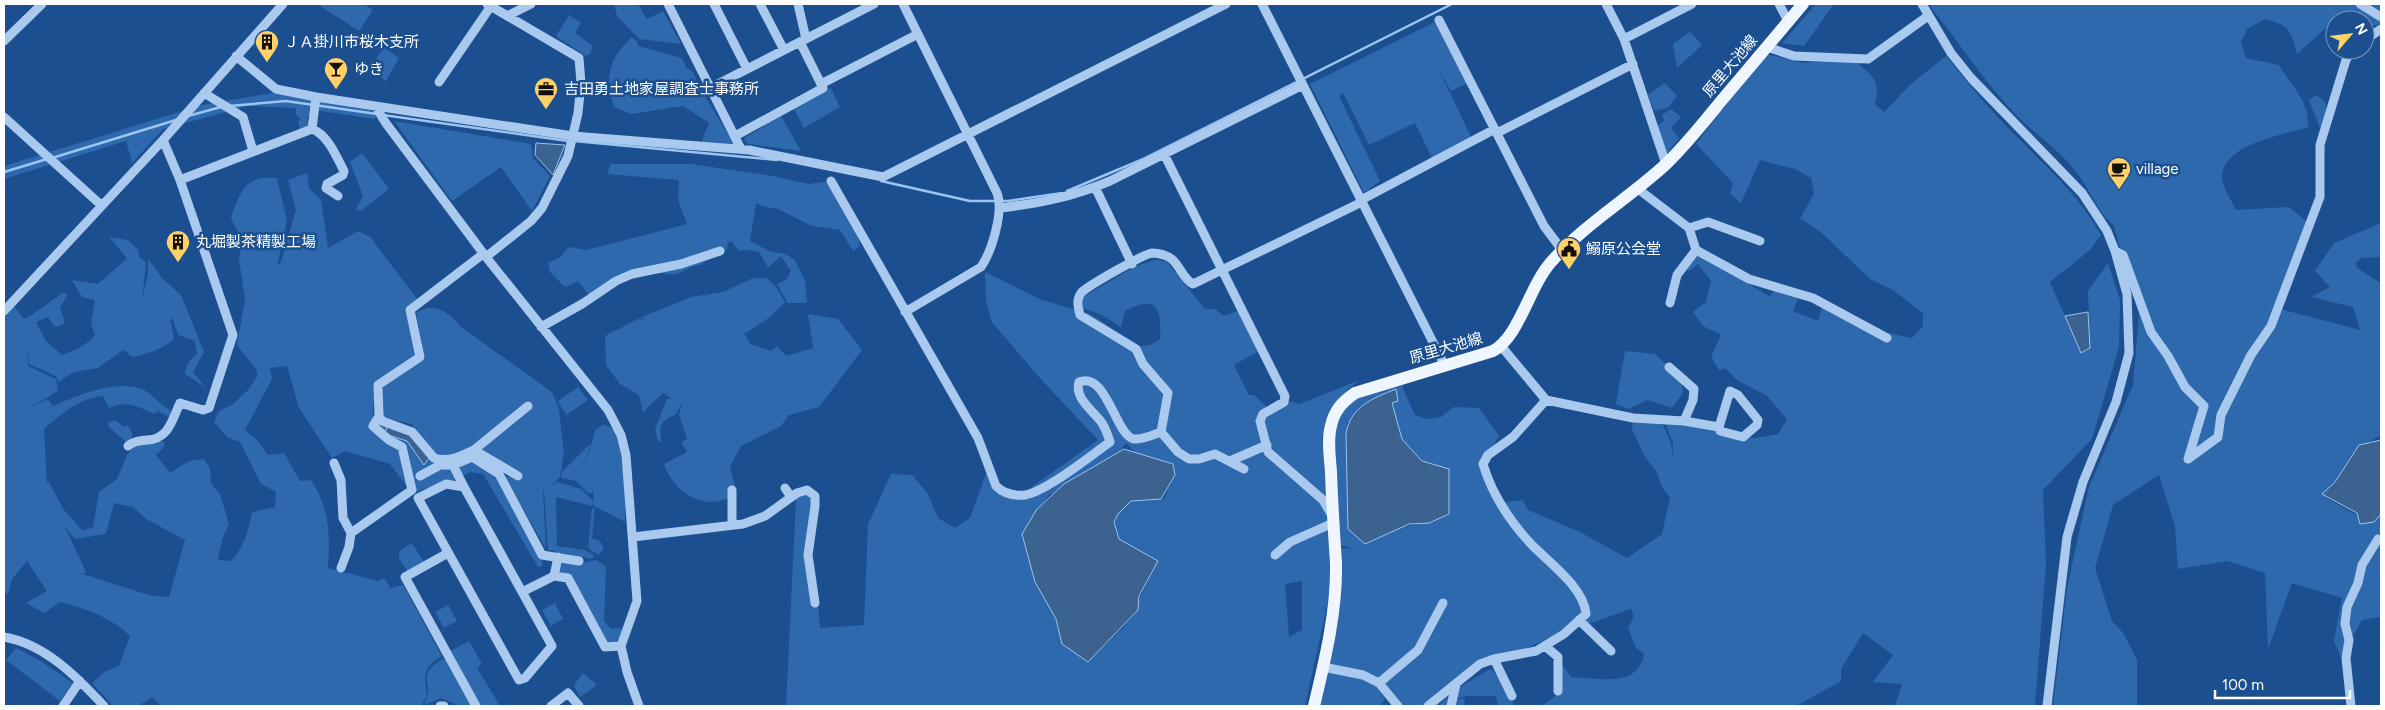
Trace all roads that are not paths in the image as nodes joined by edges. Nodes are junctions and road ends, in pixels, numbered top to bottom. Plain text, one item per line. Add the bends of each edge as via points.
1 (42, 4) edge
2 (283, 4) edge
3 (531, 4) edge
4 (668, 4) edge
5 (714, 4) edge
6 (760, 4) edge
7 (798, 4) edge
8 (874, 4) edge
9 (903, 4) edge
10 (1226, 4) edge
11 (1262, 4) edge
12 (1606, 4) edge
13 (1692, 4) edge
14 (1779, 4) edge
15 (1803, 4) edge
16 (1922, 4) edge
17 (2360, 4) edge
18 (489, 5) edge
19 (507, 16) junction
20 (1928, 16) junction
21 (2381, 17) edge
22 (1439, 20) dead end
23 (1788, 21) junction
24 (918, 34) junction
25 (1624, 39) junction
26 (803, 40) junction
27 (4, 41) edge
28 (1767, 47) junction
29 (784, 50) junction
30 (236, 56) junction
31 (2346, 60) edge
32 (1632, 64) junction
33 (747, 69) junction
34 (439, 82) dead end
35 (821, 84) junction
36 (1304, 86) junction
37 (710, 88) junction
38 (204, 93) junction
39 (316, 98) junction
40 (376, 107) junction
41 (4, 117) edge
42 (312, 129) junction
43 (1496, 131) junction
44 (968, 133) junction
45 (735, 136) junction
46 (163, 140) junction
47 (572, 140) junction
48 (741, 149) junction
49 (254, 151) junction
50 (1164, 154) junction
51 (1666, 164) junction
52 (180, 180) junction
53 (831, 181) dead end
54 (1094, 187) junction
55 (1638, 189) junction
56 (338, 196) dead end
57 (1362, 201) junction
58 (101, 205) junction
59 (1000, 208) junction
60 (1689, 228) junction
61 (1760, 242) dead end
62 (720, 250) dead end
63 (1562, 250) junction
64 (1696, 250) junction
65 (2115, 251) junction
66 (485, 255) junction
67 (1132, 264) junction
68 (1222, 272) junction
69 (1670, 303) dead end
70 (4, 311) edge
71 (905, 312) junction
72 (542, 327) junction
73 (1887, 338) dead end
74 (1501, 346) junction
75 (1445, 366) junction
76 (1670, 367) dead end
77 (1546, 400) junction
78 (528, 406) dead end
79 (379, 416) junction
80 (1684, 421) junction
81 (1719, 427) junction
82 (1161, 432) junction
83 (1267, 445) junction
84 (128, 446) dead end
85 (474, 450) junction
86 (1230, 461) junction
87 (334, 463) dead end
88 (453, 465) junction
89 (1244, 469) dead end
90 (420, 476) dead end
91 (518, 476) dead end
92 (464, 487) junction
93 (785, 488) dead end
94 (732, 490) dead end
95 (794, 492) junction
96 (1333, 520) junction
97 (732, 525) junction
98 (351, 532) junction
99 (632, 537) junction
100 (2378, 539) dead end
101 (448, 554) junction
102 (1275, 555) dead end
103 (558, 557) junction
104 (579, 560) dead end
105 (341, 568) dead end
106 (554, 576) junction
107 (522, 592) junction
108 (816, 603) dead end
109 (1443, 603) dead end
110 (1579, 620) junction
111 (4, 637) edge
112 (621, 646) junction
113 (1545, 646) junction
114 (1610, 651) dead end
115 (1494, 659) junction
116 (1323, 667) junction
117 (80, 681) junction
118 (1379, 683) junction
119 (1456, 684) junction
120 (1558, 691) dead end
121 (1512, 696) dead end
122 (63, 706) edge
123 (104, 706) edge
124 (440, 706) edge
125 (444, 706) edge
126 (476, 706) edge
127 (551, 706) edge
128 (579, 706) edge
129 (639, 706) edge
130 (1314, 706) edge
131 (1398, 706) edge
132 (1428, 706) edge
133 (1451, 706) edge
134 (2047, 706) edge
135 (2351, 706) edge

1 - 27 street
2 - 30 street
3 - 19 street
4 - 37 street
5 - 33 street
6 - 29 street
7 - 26 street
8 - 26 street
9 - 24 street
10 - 44 street
11 - 36 street
12 - 25 street
13 - 25 street
14 - 23 street
15 - 23 main road, 原里大池線
16 - 20 street
17 - 21 street
18 - 19 street
18 - 34 street
19 - 47 street via 580,58 582,83
20 - 28 street via 1868,59 1794,56
20 - 65 street via 1951,54 1971,78 2082,193 2107,231
22 - 43 street
23 - 28 main road, 原里大池線
24 - 35 street
24 - 44 street
25 - 32 street
26 - 29 street
26 - 35 street
28 - 51 main road, 原里大池線
29 - 33 street
30 - 38 street
30 - 39 street via 276,89
31 - 65 street via 2320,145 2320,197 2270,326 2221,415 2218,437 2188,459 2204,406 2185,387 2150,332 2123,255
32 - 43 street
32 - 51 street
33 - 37 street
35 - 45 street via 823,88
36 - 50 street
36 - 57 street
37 - 45 street
38 - 46 street
38 - 49 street via 243,117
39 - 40 street
39 - 42 street
40 - 47 street
40 - 66 street
41 - 58 street
42 - 49 street
42 - 56 street via 328,142 344,170 343,175 327,184 326,188
43 - 57 street
43 - 63 street via 1544,226
44 - 48 street via 883,177
44 - 59 street via 998,196
45 - 48 street
46 - 52 street
46 - 58 street
47 - 48 street
47 - 66 street via 568,156 542,208 531,221
49 - 52 street
50 - 54 street
50 - 68 street
51 - 55 main road, 原里大池線
52 - 84 street via 234,335 209,408 203,410 180,403 163,436 133,441
53 - 71 street
54 - 59 street via 1044,203
54 - 67 street
55 - 60 street
55 - 63 main road, 原里大池線
57 - 68 street
57 - 75 street
58 - 70 street
59 - 71 street via 988,256 981,266
60 - 61 street via 1708,222
60 - 64 street
62 - 72 street via 681,264 632,274
63 - 74 main road, 原里大池線 via 1535,284 1508,339
64 - 69 street via 1677,275
64 - 73 street via 1749,279 1813,298
65 - 134 street via 2127,294 2129,353 2116,402 2083,482 2067,537
66 - 72 street
66 - 79 street via 410,310 420,357 378,385
67 - 68 street via 1152,253 1166,255 1193,284
67 - 82 street via 1090,286 1080,294 1077,305 1080,315 1088,321 1136,349 1143,364 1168,393
68 - 83 street via 1285,396 1284,402 1263,414 1260,421
71 - 82 street via 980,442 996,486 1001,490 1019,495 1041,488 1110,442 1102,423 1084,402 1078,390 1079,382 1092,381 1114,408 1127,436 1136,439
72 - 99 street via 608,410 621,435 626,455
74 - 75 main road, 原里大池線
74 - 77 street
75 - 96 main road, 原里大池線 via 1377,385 1355,393 1342,403 1330,428
76 - 80 street via 1694,390
77 - 80 street via 1633,418
77 - 110 street via 1513,437 1488,455 1483,464 1503,508 1532,545 1566,578 1585,606 1586,614
78 - 85 street
79 - 85 street via 382,421 412,432 434,458 445,461
79 - 98 street via 373,426 402,447 412,490
80 - 81 street
81 - 81 street via 1743,437 1757,425 1758,420 1738,395 1730,391
82 - 86 street via 1189,460 1215,454
83 - 86 street
83 - 96 street via 1268,452 1323,500
85 - 91 street
86 - 89 street
87 - 98 street via 341,480 343,518
88 - 90 street via 440,464
88 - 92 street
88 - 103 street via 472,458 499,474 542,555
92 - 101 street via 446,484 418,498
92 - 107 street
93 - 95 street
94 - 97 street
95 - 97 street via 764,512
95 - 108 street via 807,490 815,496 808,555
96 - 102 street via 1290,542
96 - 116 main road, 原里大池線 via 1335,593
97 - 99 street
98 - 105 street
99 - 112 street via 637,600
100 - 135 street via 2362,564 2347,607 2345,624 2349,640 2346,658
101 - 107 street via 519,680 525,678 552,646
101 - 126 street via 405,577
103 - 104 street
103 - 106 street
106 - 107 street
106 - 112 street via 568,578 605,647
109 - 118 street via 1418,650
110 - 113 street
110 - 114 street
111 - 117 street via 48,656
112 - 129 street via 626,672
113 - 115 street via 1536,651
113 - 120 street via 1558,657
115 - 119 street via 1480,664
115 - 121 street
116 - 118 street via 1363,675
116 - 130 main road, 原里大池線
117 - 122 street
117 - 123 street
118 - 131 street
119 - 132 street
119 - 133 street
124 - 125 street
127 - 128 street via 568,693

